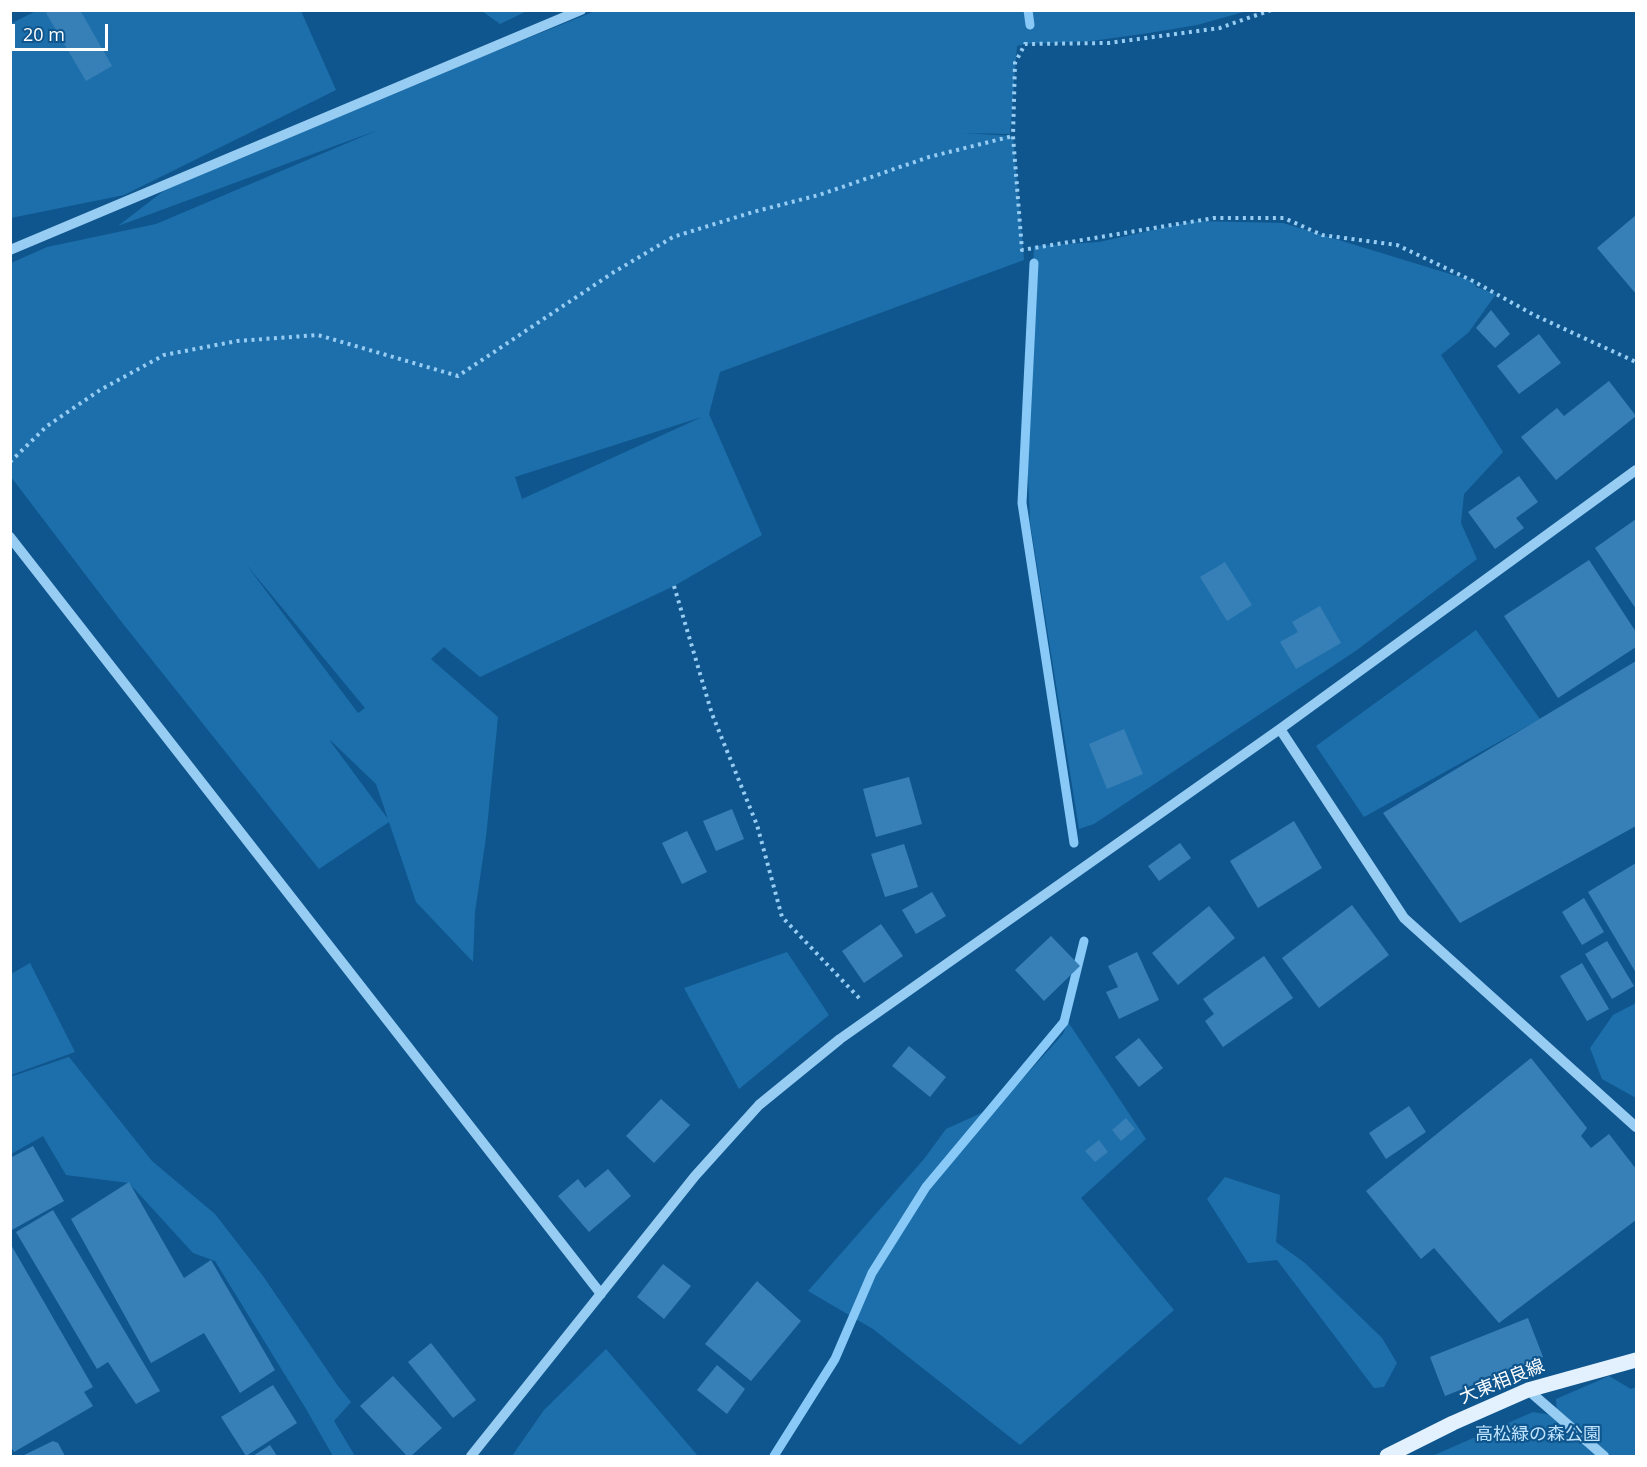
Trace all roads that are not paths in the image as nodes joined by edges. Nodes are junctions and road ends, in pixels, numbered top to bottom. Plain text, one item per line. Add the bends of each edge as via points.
1 (581, 10) edge
2 (10, 250) edge
3 (1636, 470) edge
4 (10, 537) edge
5 (1280, 729) junction
6 (1636, 1127) edge
7 (601, 1294) junction
8 (1636, 1360) edge
9 (1528, 1390) junction
10 (471, 1456) edge
11 (1387, 1456) edge
12 (1604, 1456) edge

1 - 2 street
3 - 5 street
4 - 7 street
5 - 6 street via 1404,918
5 - 7 street via 840,1039 759,1105 695,1176
7 - 10 street
8 - 9 main road, 大東相良線
9 - 11 main road, 大東相良線
9 - 12 street

